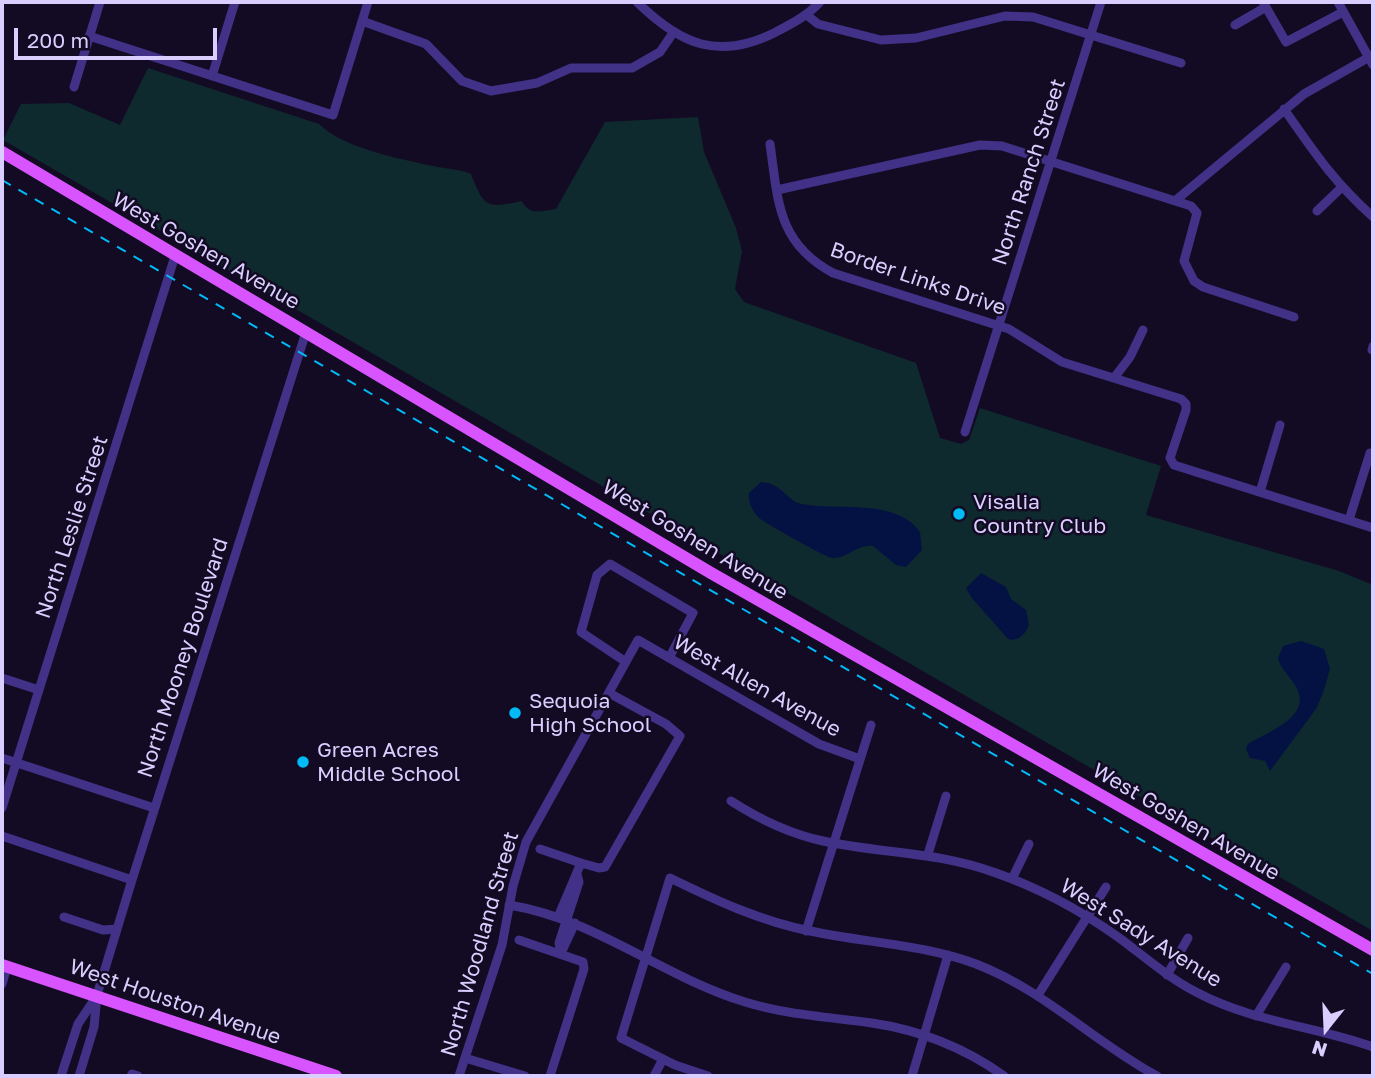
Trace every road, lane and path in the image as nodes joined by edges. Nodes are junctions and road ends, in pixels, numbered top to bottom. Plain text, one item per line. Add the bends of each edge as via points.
1 (100, 2) edge
2 (235, 2) edge
3 (368, 2) edge
4 (637, 2) edge
5 (820, 2) edge
6 (1101, 2) edge
7 (1338, 2) edge
8 (1265, 4) edge
9 (1343, 12) junction
10 (808, 16) junction
11 (362, 21) junction
12 (1235, 25) dead end
13 (673, 33) junction
14 (1091, 35) junction
15 (89, 36) junction
16 (1372, 59) edge
17 (1181, 63) dead end
18 (212, 76) junction
19 (74, 86) dead end
20 (1284, 109) junction
21 (770, 144) dead end
22 (2, 152) edge
23 (1051, 161) junction
24 (1340, 188) junction
25 (776, 190) junction
26 (1176, 200) junction
27 (1317, 211) dead end
28 (1373, 217) edge
29 (175, 256) junction
30 (1294, 317) dead end
31 (998, 325) junction
32 (1143, 330) dead end
33 (306, 332) junction
34 (1114, 378) junction
35 (1280, 425) dead end
36 (965, 432) dead end
37 (1370, 453) dead end
38 (1259, 492) junction
39 (1349, 520) junction
40 (1373, 527) edge
41 (638, 640) joint
42 (669, 658) junction
43 (626, 662) junction
44 (2, 678) edge
45 (39, 690) junction
46 (609, 694) junction
47 (871, 725) dead end
48 (2, 758) edge
49 (860, 759) junction
50 (16, 762) junction
51 (946, 796) dead end
52 (731, 801) dead end
53 (2, 808) edge
54 (154, 808) junction
55 (2, 836) edge
56 (835, 843) junction
57 (1028, 844) dead end
58 (540, 849) dead end
59 (928, 854) junction
60 (581, 863) junction
61 (1012, 879) junction
62 (132, 880) junction
63 (1106, 887) dead end
64 (509, 905) junction
65 (64, 917) dead end
66 (1088, 918) junction
67 (567, 920) junction
68 (117, 929) junction
69 (806, 930) junction
70 (1188, 938) dead end
71 (519, 940) dead end
72 (1373, 950) edge
73 (561, 953) junction
74 (948, 955) junction
75 (646, 958) junction
76 (5, 966) edge
77 (1286, 967) dead end
78 (1167, 975) junction
79 (2, 984) edge
80 (97, 995) junction
81 (1038, 995) junction
82 (1256, 1016) junction
83 (925, 1036) junction
84 (1373, 1047) edge
85 (465, 1058) junction
86 (663, 1059) junction
87 (61, 1076) edge
88 (79, 1076) edge
89 (335, 1076) edge
90 (459, 1076) edge
91 (525, 1076) edge
92 (550, 1076) edge
93 (654, 1076) edge
94 (708, 1076) edge
95 (912, 1076) edge
96 (1004, 1076) edge
97 (1157, 1076) edge

1 - 15 street
2 - 18 street
3 - 11 street
4 - 13 street
5 - 10 street
6 - 14 street, North Ranch Street
7 - 9 street
8 - 9 street via 1286,42
8 - 12 street
9 - 16 street
10 - 13 street via 755,43 727,48 705,46
10 - 14 street via 818,24 881,40 916,38 1005,16 1033,17
11 - 13 street via 426,44 462,81 491,91 537,83 571,68 632,68 660,52
11 - 18 street via 333,115
14 - 17 street
14 - 23 street, North Ranch Street
15 - 18 street
15 - 19 street
16 - 20 street
20 - 24 street
20 - 26 street
21 - 25 street, Border Links Drive
22 - 29 main road, West Goshen Avenue
23 - 25 street via 1002,146 980,145
23 - 26 street
23 - 31 street, North Ranch Street
24 - 27 street
24 - 28 street
25 - 31 street, Border Links Drive via 792,239 818,265
26 - 30 street via 1197,213 1184,261 1194,281
29 - 33 main road, West Goshen Avenue
29 - 45 street, North Leslie Street
31 - 34 street, Border Links Drive via 1062,362
31 - 36 street, North Ranch Street
32 - 34 street
33 - 54 street, North Mooney Boulevard
33 - 72 main road, West Goshen Avenue via 711,573
34 - 38 street, Border Links Drive via 1186,404 1170,458 1174,465
35 - 38 street
37 - 39 street
38 - 39 street, Border Links Drive
39 - 40 street, Border Links Drive
41 - 42 street, West Allen Avenue
41 - 43 street, North Woodland Street
42 - 43 street via 693,613 610,564 597,575 581,632
42 - 49 street, West Allen Avenue via 819,744
43 - 46 street, North Woodland Street
44 - 45 street
45 - 50 street, North Leslie Street
46 - 60 street via 680,736 605,867
46 - 64 street, North Woodland Street via 534,824
47 - 49 street
48 - 50 street
49 - 56 street
50 - 53 street, North Leslie Street
50 - 54 street
51 - 59 street
52 - 56 street, West Sady Avenue via 801,836
54 - 62 street, North Mooney Boulevard
55 - 62 street
56 - 59 street, West Sady Avenue
56 - 69 street
57 - 61 street
58 - 60 street
59 - 61 street, West Sady Avenue
60 - 67 street
61 - 66 street, West Sady Avenue
62 - 68 street, North Mooney Boulevard
63 - 66 street
64 - 67 street
64 - 85 street, North Woodland Street via 502,945
65 - 68 street via 103,930
66 - 78 street, West Sady Avenue
66 - 81 street
67 - 73 street
67 - 75 street
68 - 80 street, North Mooney Boulevard
69 - 74 street
69 - 75 street via 731,907 670,878
70 - 78 street
71 - 73 street
73 - 92 street via 578,958 584,968
74 - 81 street via 977,964
74 - 83 street
75 - 83 street via 712,990 761,1006
75 - 86 street via 621,1038
76 - 79 street
76 - 80 main road, West Houston Avenue
77 - 82 street
78 - 82 street, West Sady Avenue via 1211,1000
80 - 87 street, North Mooney Boulevard via 78,1024
80 - 88 street, North Mooney Boulevard via 94,1027
80 - 89 main road, West Houston Avenue
81 - 97 street
82 - 84 street, West Sady Avenue
83 - 95 street
83 - 96 street
85 - 90 street, North Woodland Street
85 - 91 street
86 - 93 street
86 - 94 street

